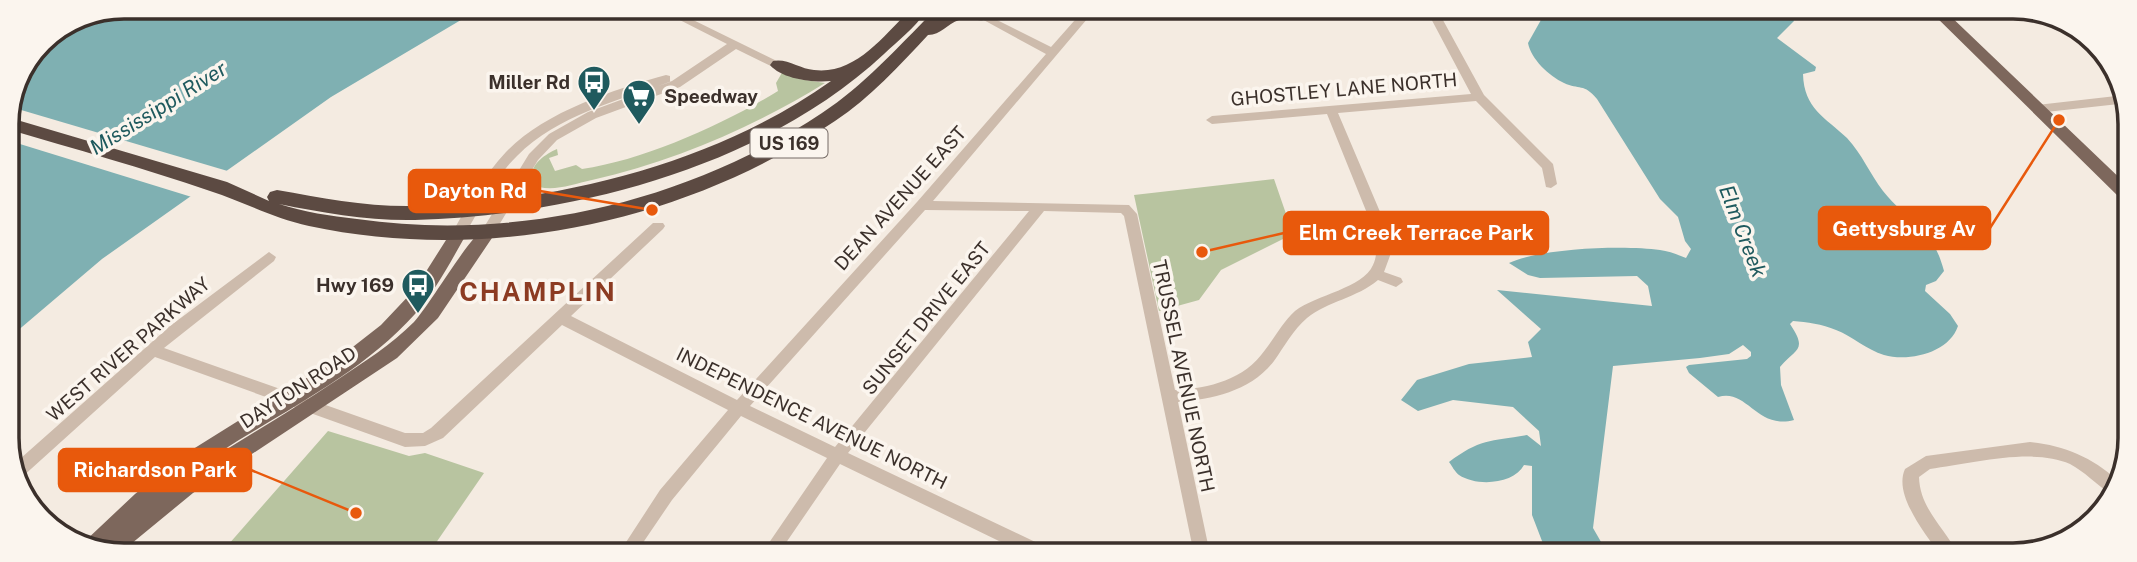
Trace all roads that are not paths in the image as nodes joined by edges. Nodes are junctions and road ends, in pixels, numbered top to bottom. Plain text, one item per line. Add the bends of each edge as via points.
1 (683, 19) edge
2 (905, 19) edge
3 (910, 19) edge
4 (935, 19) edge
5 (948, 19) edge
6 (990, 19) edge
7 (1082, 19) edge
8 (1436, 19) edge
9 (1945, 19) edge
10 (734, 46) junction
11 (1052, 53) junction
12 (708, 62) junction
13 (779, 65) joint
14 (870, 85) junction
15 (1479, 97) junction
16 (2115, 100) edge
17 (2037, 109) junction
18 (1331, 110) junction
19 (1212, 120) dead end
20 (19, 127) edge
21 (1551, 184) dead end
22 (2118, 186) edge
23 (223, 188) junction
24 (922, 205) junction
25 (505, 206) junction
26 (1041, 206) junction
27 (474, 209) junction
28 (659, 226) dead end
29 (488, 232) junction
30 (459, 233) junction
31 (269, 257) dead end
32 (1376, 274) junction
33 (1396, 282) dead end
34 (561, 318) junction
35 (153, 351) junction
36 (1168, 397) junction
37 (287, 398) junction
38 (312, 407) junction
39 (739, 408) junction
40 (839, 453) junction
41 (23, 466) edge
42 (2108, 482) edge
43 (99, 540) edge
44 (117, 542) edge
45 (634, 543) edge
46 (777, 543) edge
47 (1022, 543) edge
48 (1200, 543) edge
49 (1943, 543) edge

1 - 10 street
2 - 13 highway via 842,72 812,77
3 - 25 highway, US 169 via 831,89 743,139 622,183
4 - 14 highway, US 169
5 - 14 highway via 893,72
6 - 11 street
7 - 11 street, DEAN AVENUE EAST
8 - 15 street
9 - 17 main road
10 - 12 street
10 - 13 street
11 - 24 street, DEAN AVENUE EAST
12 - 25 street via 676,85 592,115 553,137 533,157
12 - 27 street via 590,105 550,125 512,153
14 - 29 highway, US 169 via 783,146 693,187 602,214
15 - 18 street, GHOSTLEY LANE NORTH
15 - 21 street via 1548,167
16 - 17 street
17 - 22 main road
18 - 19 street, GHOSTLEY LANE NORTH
18 - 32 street via 1382,233 1385,247
20 - 23 highway, US 169
23 - 27 highway, US 169 via 340,208
23 - 30 highway, US 169 via 259,205 327,223 399,232
24 - 26 street
24 - 39 street, DEAN AVENUE EAST
25 - 27 highway, US 169
25 - 29 street
26 - 36 street, TRUSSEL AVENUE NORTH via 1124,208 1129,214
26 - 40 street, SUNSET DRIVE EAST
27 - 30 street
28 - 34 street
29 - 30 highway, US 169
29 - 38 main road, DAYTON ROAD via 441,303 411,336
30 - 37 main road, DAYTON ROAD via 406,313 357,354
31 - 35 street, WEST RIVER PARKWAY
32 - 33 street
32 - 36 street via 1358,288 1303,313 1261,366 1240,381
34 - 38 street via 425,439 405,440
34 - 39 street, INDEPENDENCE AVENUE NORTH
35 - 37 street
35 - 41 street, WEST RIVER PARKWAY
36 - 48 street, TRUSSEL AVENUE NORTH
37 - 38 street
37 - 43 main road, DAYTON ROAD via 183,466
38 - 44 main road, DAYTON ROAD via 181,489
39 - 40 street, INDEPENDENCE AVENUE NORTH
39 - 45 street, DEAN AVENUE EAST via 666,495
40 - 46 street, SUNSET DRIVE EAST
40 - 47 street, INDEPENDENCE AVENUE NORTH
42 - 49 street via 2081,463 2046,450 1926,463 1911,474 1910,487

